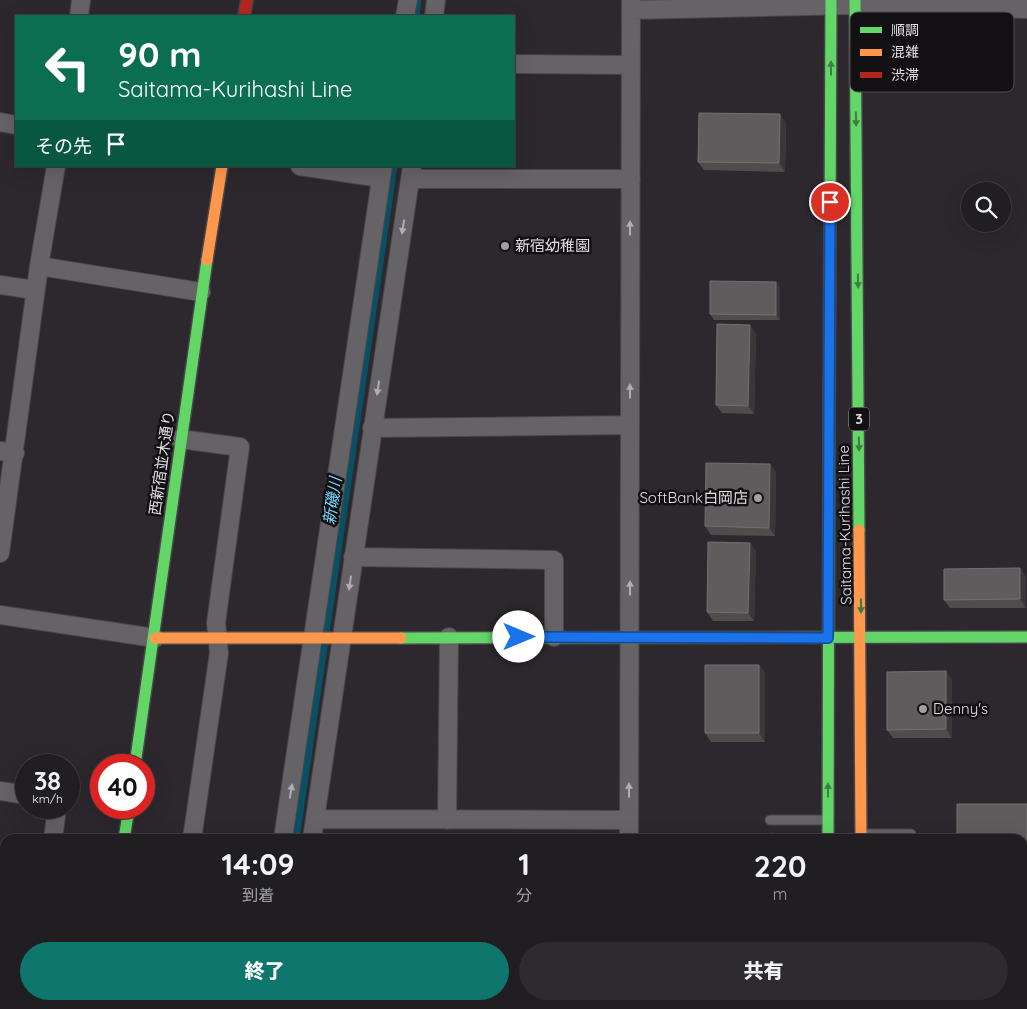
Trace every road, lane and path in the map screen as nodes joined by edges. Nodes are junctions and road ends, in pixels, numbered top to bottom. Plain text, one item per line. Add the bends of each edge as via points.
1 (82, 0) edge
2 (247, 0) edge
3 (408, 0) edge
4 (436, 0) edge
5 (855, 2) edge
6 (831, 3) edge
7 (631, 5) edge
8 (1027, 10) edge
9 (79, 15) edge
10 (244, 15) edge
11 (405, 15) edge
12 (434, 15) edge
13 (515, 64) edge
14 (631, 65) junction
15 (856, 92) edge
16 (0, 122) edge
17 (15, 124) edge
18 (56, 167) edge
19 (222, 167) edge
20 (314, 167) edge
21 (382, 172) edge
22 (411, 173) edge
23 (630, 179) junction
24 (39, 266) junction
25 (0, 285) edge
26 (35, 290) junction
27 (201, 292) junction
28 (630, 425) junction
29 (372, 428) junction
30 (180, 439) junction
31 (8, 452) edge
32 (0, 553) edge
33 (354, 557) junction
34 (0, 615) edge
35 (218, 637) junction
36 (449, 637) junction
37 (554, 637) junction
38 (630, 637) junction
39 (1027, 637) edge
40 (154, 638) junction
41 (316, 638) junction
42 (339, 638) junction
43 (828, 638) junction
44 (861, 638) junction
45 (137, 754) edge
46 (0, 791) edge
47 (15, 793) edge
48 (56, 819) edge
49 (127, 819) edge
50 (315, 819) junction
51 (447, 820) junction
52 (629, 820) junction
53 (770, 820) dead end
54 (828, 820) junction
55 (54, 834) edge
56 (125, 834) edge
57 (193, 834) edge
58 (284, 834) edge
59 (313, 834) edge
60 (629, 834) edge
61 (828, 834) edge
62 (861, 834) edge

1 - 9 street
2 - 10 main road
3 - 11 street
4 - 12 street
5 - 6 street
5 - 8 street
6 - 7 street
43 -> 6 main road, Saitama-Kurihashi Line / 3
7 - 14 street
13 - 14 street
14 - 23 street
15 -> 44 main road, Saitama-Kurihashi Line / 3
16 - 17 street
18 - 24 street
19 - 27 main road, 西新宿並木通り
20 - 21 street
21 - 41 street
22 - 23 street
22 -> 29 street
28 -> 23 street
24 - 26 street
24 - 27 street
25 - 26 street
26 - 31 street
27 - 30 main road, 西新宿並木通り
28 - 29 street
38 -> 28 street
29 - 33 street
30 - 35 street via 240,447 216,623
30 - 40 main road, 西新宿並木通り
31 - 32 street
33 - 37 street via 554,560
33 -> 42 street
34 - 40 street
35 - 40 main road
35 - 41 main road
35 - 57 street via 219,653
36 - 37 main road
36 - 42 main road
36 - 51 street
37 - 38 main road
38 - 43 main road
52 -> 38 street
39 - 44 main road
40 - 45 main road, 西新宿並木通り
41 - 42 main road
58 -> 41 street
42 - 50 street
43 - 44 main road
54 -> 43 main road, Saitama-Kurihashi Line / 3
44 - 62 main road, Saitama-Kurihashi Line / 3
46 - 47 street
48 - 55 street
49 - 56 main road
50 - 51 street
50 - 59 street
51 - 52 street
52 - 60 street
53 - 54 lane
54 - 61 main road, Saitama-Kurihashi Line / 3

